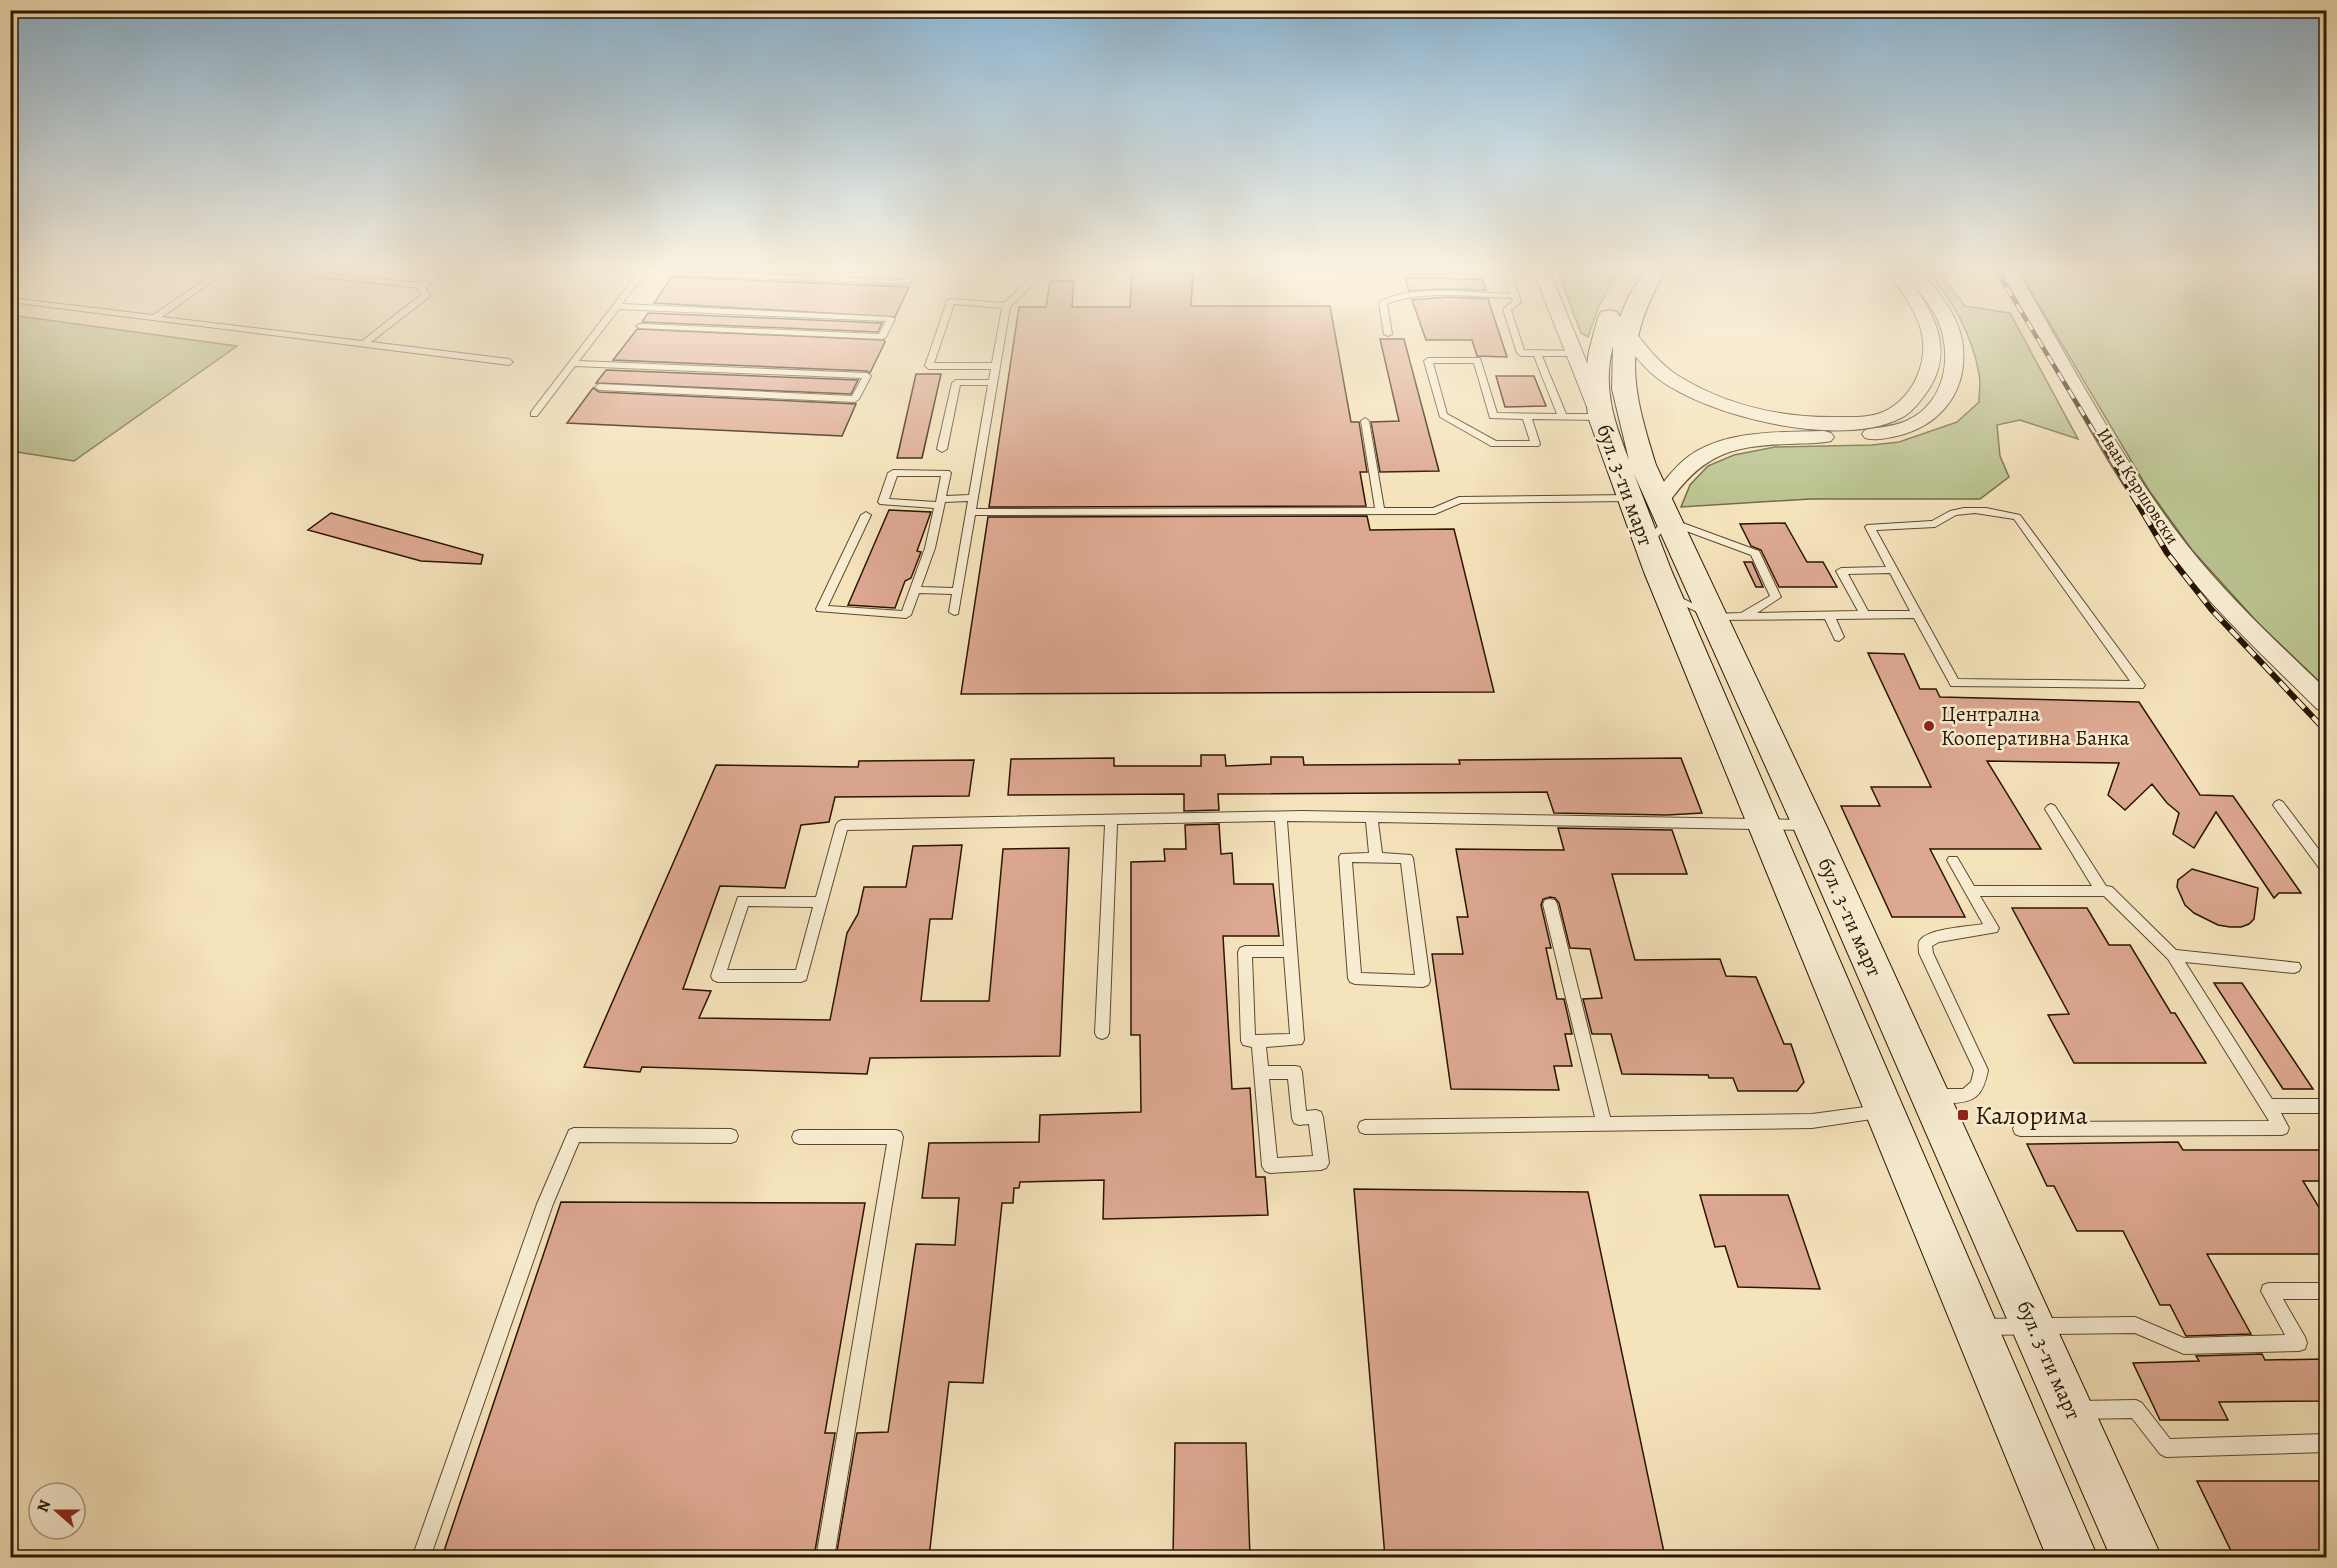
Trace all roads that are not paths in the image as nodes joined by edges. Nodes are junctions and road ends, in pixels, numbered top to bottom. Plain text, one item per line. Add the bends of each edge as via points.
1 (357, 343) edge
2 (588, 343) edge
3 (937, 343) edge
4 (1000, 343) edge
5 (1518, 343) edge
6 (1571, 343) edge
7 (1602, 343) edge
8 (1626, 343) edge
9 (1634, 343) edge
10 (1932, 343) edge
11 (1955, 343) edge
12 (2051, 343) edge
13 (364, 344) joint
14 (1538, 353) junction
15 (1575, 353) junction
16 (509, 362) dead end
17 (573, 363) junction
18 (996, 366) junction
19 (609, 372) junction
20 (993, 382) junction
21 (534, 414) dead end
22 (1527, 416) junction
23 (1562, 417) junction
24 (1600, 417) junction
25 (1365, 421) dead end
26 (942, 449) dead end
27 (974, 498) junction
28 (940, 502) junction
29 (1380, 511) junction
30 (972, 512) junction
31 (866, 515) dead end
32 (1651, 516) junction
33 (1893, 570) junction
34 (914, 590) junction
35 (958, 591) junction
36 (1668, 595) junction
37 (954, 612) dead end
38 (1917, 614) junction
39 (1829, 615) junction
40 (1865, 615) junction
41 (1728, 617) junction
42 (1839, 637) dead end
43 (2326, 703) edge
44 (2278, 805) dead end
45 (2051, 809) dead end
46 (1281, 817) junction
47 (1372, 818) junction
48 (1111, 820) junction
49 (1764, 824) junction
50 (1809, 825) junction
51 (1377, 858) junction
52 (1953, 860) dead end
53 (2326, 868) edge
54 (1971, 891) junction
55 (2102, 891) junction
56 (821, 902) junction
57 (1550, 904) dead end
58 (1290, 951) junction
59 (2173, 955) junction
60 (2294, 967) dead end
61 (1102, 1033) dead end
62 (1258, 1040) junction
63 (1260, 1073) junction
64 (1931, 1096) junction
65 (2268, 1106) junction
66 (2326, 1106) edge
67 (1884, 1111) junction
68 (1604, 1124) junction
69 (1365, 1127) dead end
70 (2020, 1129) dead end
71 (731, 1136) dead end
72 (799, 1137) dead end
73 (2326, 1291) edge
74 (1975, 1326) junction
75 (2034, 1327) junction
76 (2072, 1410) junction
77 (2326, 1443) edge
78 (421, 1557) edge
79 (825, 1557) edge
80 (2073, 1557) edge
81 (2137, 1557) edge

1 - 13 lane
2 - 17 lane
3 - 18 lane via 929,366
4 - 18 lane
5 - 14 lane via 1521,353
6 - 15 street
7 - 24 main road, бул. 3-ти март via 1596,397
8 - 32 main road, бул. 3-ти март via 1622,370 1626,407 1643,465
9 - 10 street via 1669,378 1728,407 1830,424 1893,415 1918,391 1930,368
11 - 32 street via 1953,371 1943,397 1915,425 1870,435 1764,440 1722,449 1701,457 1689,467
12 - 43 street, Иван Кършовски via 2135,488 2180,550 2244,623
13 - 16 lane
14 - 15 lane
14 - 23 lane
15 - 24 street
17 - 19 lane
17 - 21 lane
18 - 20 lane
19 - 19 lane via 867,376 855,399 599,387
20 - 26 lane via 956,383
20 - 27 lane
22 - 22 lane via 1535,444 1494,444 1443,415 1428,361 1477,360 1493,416
22 - 23 lane
23 - 24 lane
24 - 32 main road, бул. 3-ти март
25 - 29 lane
27 - 28 lane
27 - 30 lane
28 - 28 lane via 883,502 893,473 945,473
28 - 34 lane via 930,548
29 - 30 lane
29 - 32 lane via 1434,511 1459,500
30 - 35 lane
31 - 34 lane via 821,609 906,615
32 - 36 main road, бул. 3-ти март
32 - 41 main road, бул. 3-ти март
32 - 41 lane via 1755,553 1776,597
33 - 38 lane
33 - 38 lane via 1870,527 1935,524 1941,518 1972,509 2017,517 2139,685 1955,683
33 - 40 lane via 1841,571
34 - 35 lane
35 - 37 lane
36 - 41 lane
36 - 49 main road, бул. 3-ти март
38 - 40 lane
39 - 40 lane
39 - 41 lane
39 - 42 lane
41 - 50 main road, бул. 3-ти март
44 - 53 lane
45 - 55 lane
46 - 47 lane
46 - 48 lane
46 - 58 lane
47 - 49 lane
47 - 51 lane
48 - 56 lane via 842,825
48 - 61 lane
49 - 50 lane
49 - 67 main road, бул. 3-ти март
50 - 64 main road, бул. 3-ти март
51 - 51 lane via 1407,858 1423,981 1356,978 1345,857
52 - 54 lane
54 - 55 lane
54 - 64 lane via 1992,928 1937,937 1925,943 1926,953 1982,1070 1978,1085 1966,1096
55 - 59 lane via 2108,891
56 - 56 lane via 801,976 718,976 743,901
57 - 68 lane
58 - 62 lane via 1297,1040
58 - 62 lane via 1245,952 1248,1041
59 - 60 lane
59 - 65 lane
62 - 63 lane
63 - 63 lane via 1270,1166 1321,1163 1316,1117 1299,1118 1295,1072
64 - 75 main road, бул. 3-ти март
65 - 66 lane
65 - 70 lane via 2282,1128
67 - 68 lane via 1812,1121
67 - 74 main road, бул. 3-ти март
68 - 69 lane
71 - 78 lane via 574,1135 545,1204
72 - 79 lane via 896,1137
73 - 75 lane via 2270,1291 2299,1343 2184,1346 2135,1326
74 - 75 lane
74 - 80 main road, бул. 3-ти март
75 - 76 main road, бул. 3-ти март
76 - 77 lane via 2136,1409 2166,1448
76 - 81 main road, бул. 3-ти март

